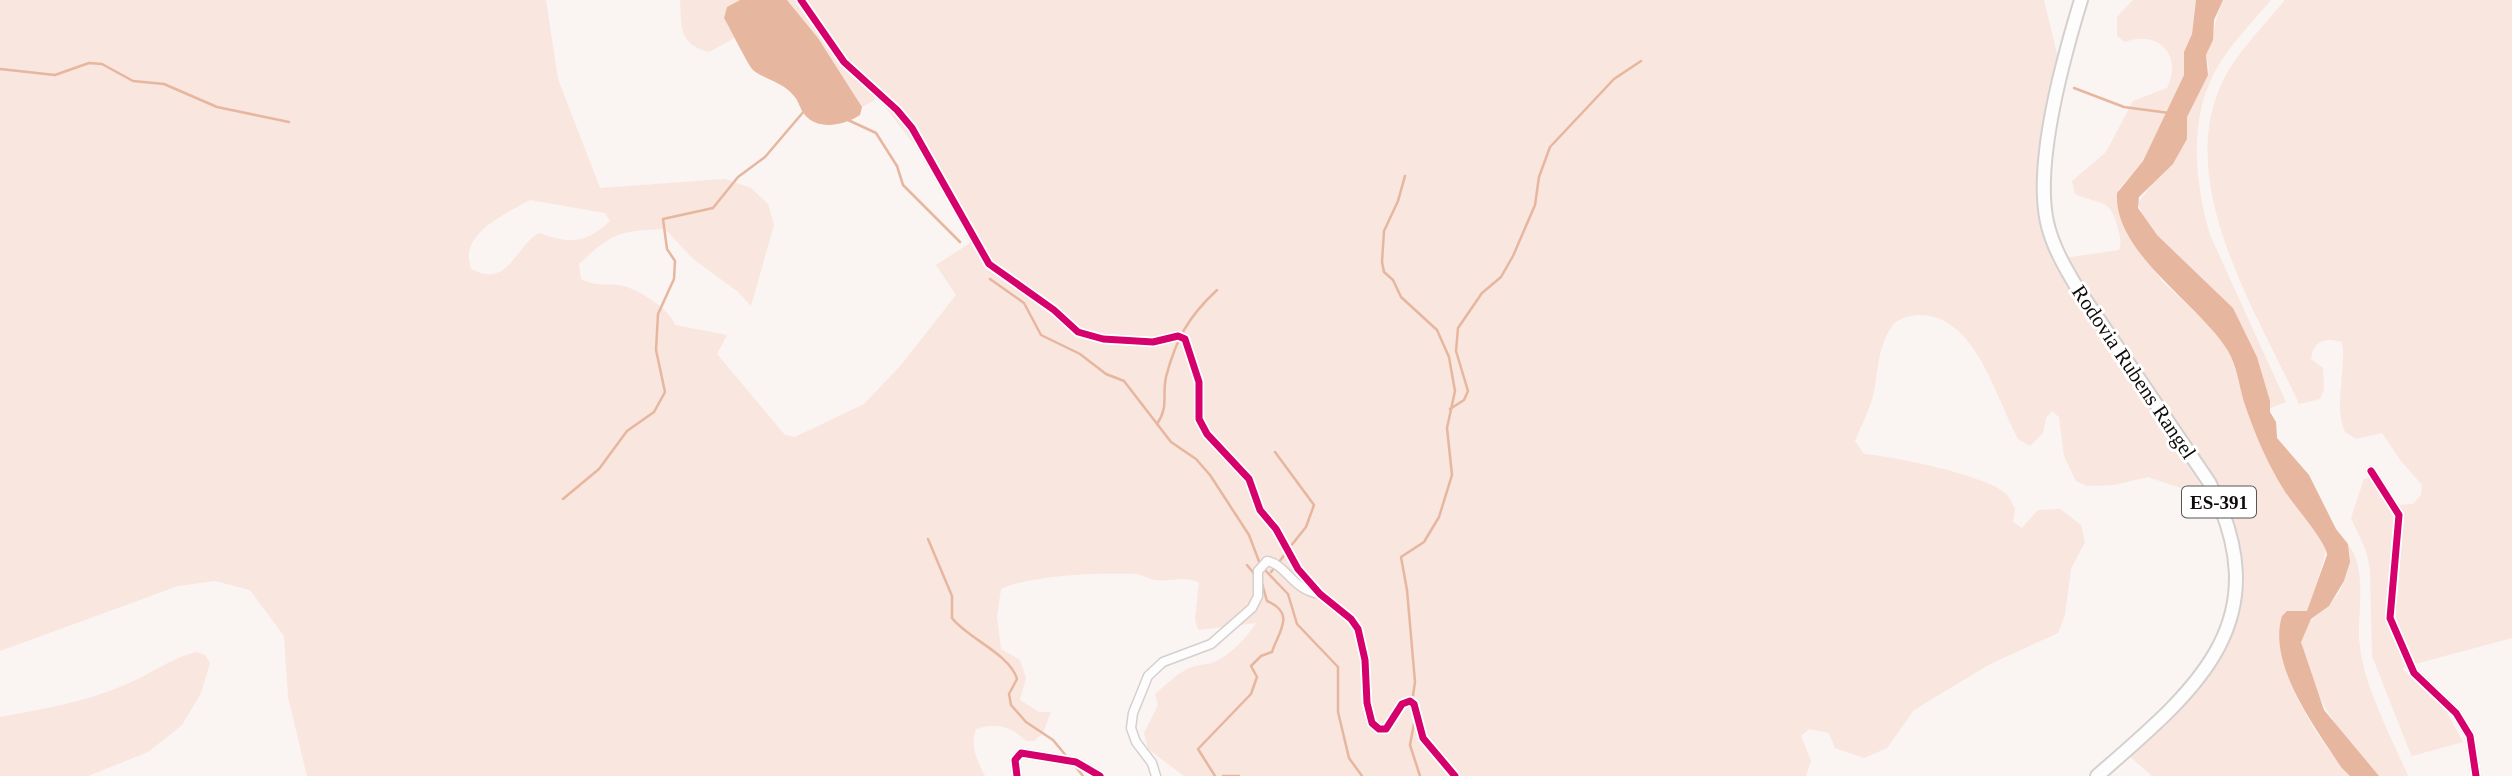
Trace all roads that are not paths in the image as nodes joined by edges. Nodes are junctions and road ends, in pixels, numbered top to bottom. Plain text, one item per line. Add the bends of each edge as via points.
1 (802, 0) edge
2 (2081, 0) edge
3 (2371, 471) dead end
4 (1320, 594) junction
5 (1017, 776) edge
6 (1100, 776) edge
7 (1156, 776) edge
8 (1455, 776) edge
9 (2097, 776) edge
10 (2476, 776) edge

1 - 4 street via 844,62 912,128 989,264 1086,336 1153,342 1178,336 1185,340 1199,382 1201,425 1249,479 1260,510
2 - 9 main road, Rodovia Rubens Rangel / ES-391 via 2044,161 2047,223 2076,286 2209,482 2225,515 2236,565 2232,611 2211,664
3 - 10 street via 2399,515 2390,618 2414,673 2456,713 2470,736
4 - 7 street via 1300,589 1274,562 1267,561 1258,571 1258,596 1252,608 1206,647 1153,668 1131,722 1136,742
4 - 8 street via 1357,629 1366,660 1369,714 1375,727 1383,730 1390,726 1402,704 1410,701 1423,738
5 - 6 street via 1015,760 1021,753 1076,762

